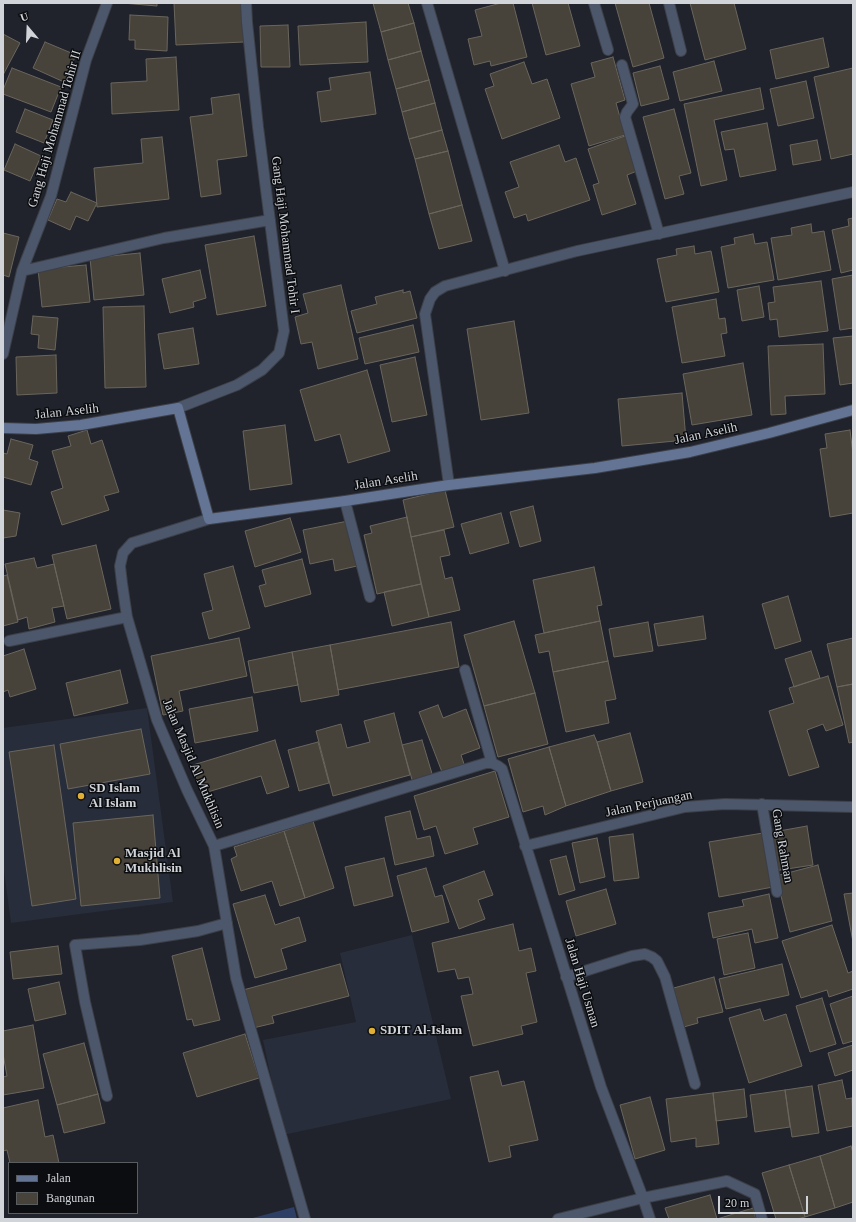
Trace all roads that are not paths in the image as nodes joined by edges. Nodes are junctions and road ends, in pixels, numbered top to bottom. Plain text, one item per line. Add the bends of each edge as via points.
1 (107, 3) edge
2 (246, 3) edge
3 (427, 3) edge
4 (594, 3) edge
5 (669, 3) edge
6 (608, 50) dead end
7 (682, 51) dead end
8 (622, 65) dead end
9 (853, 192) edge
10 (270, 220) junction
11 (659, 234) junction
12 (22, 271) junction
13 (505, 271) junction
14 (3, 354) edge
15 (178, 408) junction
16 (853, 410) edge
17 (3, 428) edge
18 (449, 485) junction
19 (344, 501) junction
20 (209, 519) junction
21 (370, 597) dead end
22 (127, 617) junction
23 (9, 642) dead end
24 (465, 670) dead end
25 (489, 763) junction
26 (762, 804) junction
27 (853, 807) edge
28 (214, 846) junction
29 (525, 846) junction
30 (776, 892) dead end
31 (227, 923) junction
32 (566, 977) junction
33 (695, 1084) dead end
34 (107, 1096) dead end
35 (643, 1198) junction
36 (305, 1219) edge
37 (558, 1219) edge
38 (650, 1219) edge
39 (762, 1219) edge

1 - 12 street, Gang Haji Mohammad Tohir II via 86,60 51,196
2 - 10 street, Gang Haji Mohammad Tohir I
3 - 13 street
4 - 6 street
5 - 7 street
8 - 11 street via 633,104 626,117
9 - 11 street
10 - 12 street via 164,238
10 - 15 street, Gang Haji Mohammad Tohir I via 284,332 279,353 262,370 237,385
11 - 13 street via 577,251
12 - 14 street, Gang Haji Mohammad Tohir II
13 - 18 street via 445,286 430,299 425,314
15 - 17 street, Jalan Aselih via 80,425 36,429
15 - 20 street
16 - 18 street, Jalan Aselih via 690,452 595,468
18 - 19 street, Jalan Aselih
19 - 20 street, Jalan Aselih
19 - 21 street
20 - 22 street, Jalan Masjid Al Mukhlisin via 132,543 122,554 120,566
22 - 23 street
22 - 28 street, Jalan Masjid Al Mukhlisin via 157,720
24 - 25 street
25 - 28 street, Jalan Masjid Al Mukhlisin
25 - 29 street, Jalan Haji Usman via 496,764 502,769
26 - 27 street, Jalan Perjuangan
26 - 29 street, Jalan Perjuangan via 685,807
26 - 30 street, Gang Rahman
28 - 31 street
29 - 32 street, Jalan Haji Usman
31 - 34 street via 198,931 140,940 75,945 85,1002
31 - 36 street via 236,978
32 - 33 street via 632,956 652,956 664,977
32 - 35 street, Jalan Haji Usman via 601,1087
35 - 37 street
35 - 38 street, Jalan Haji Usman
35 - 39 street via 727,1181 755,1194

